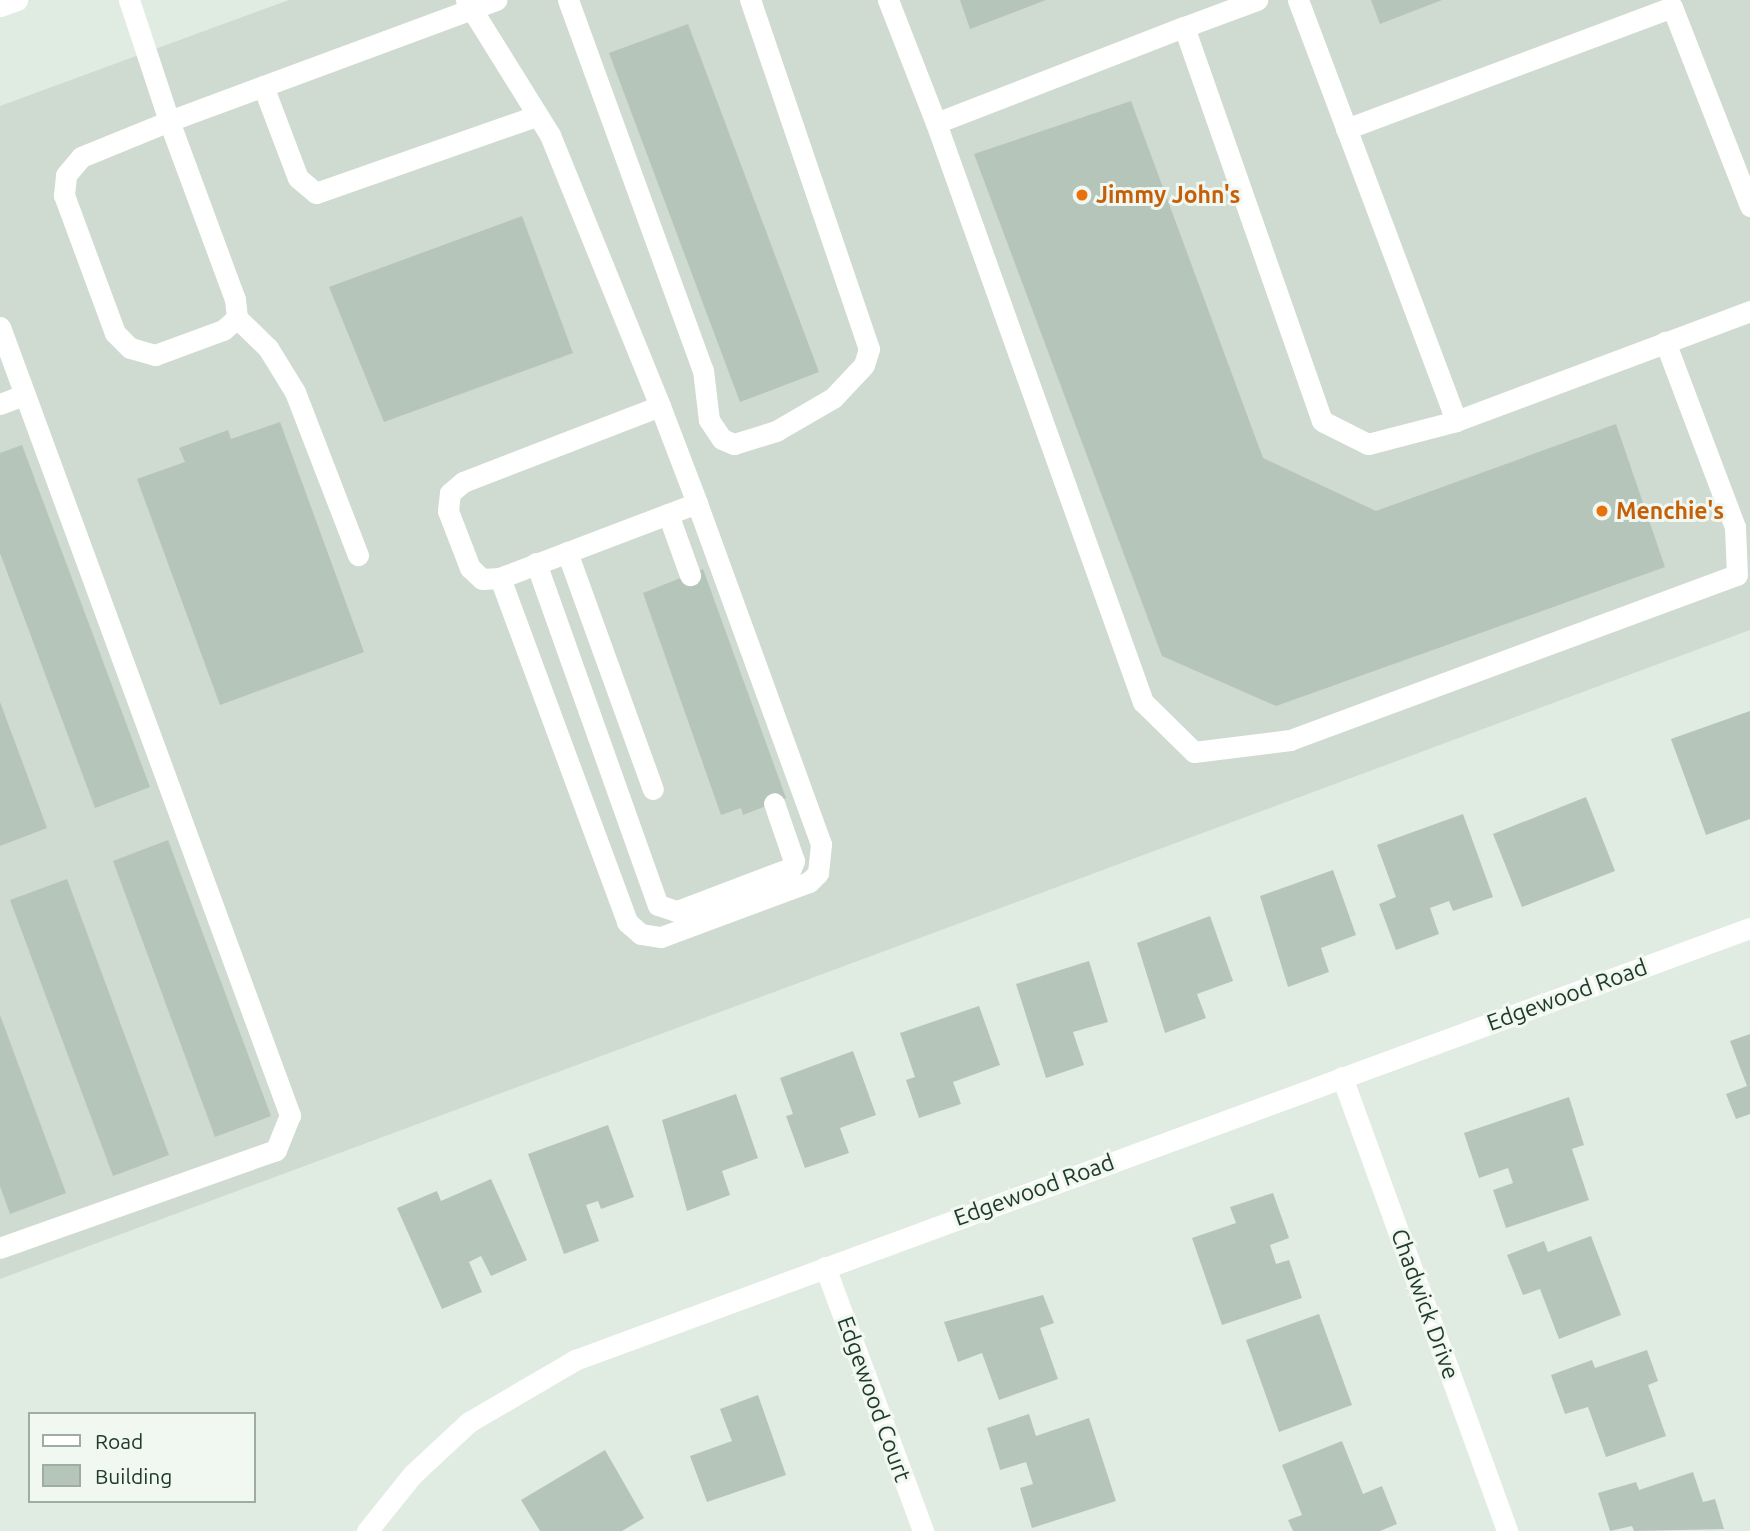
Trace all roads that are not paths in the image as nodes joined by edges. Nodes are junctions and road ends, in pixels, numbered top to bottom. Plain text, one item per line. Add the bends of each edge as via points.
1 (17, 0) edge
2 (129, 0) edge
3 (496, 0) edge
4 (568, 0) edge
5 (750, 0) edge
6 (888, 0) edge
7 (1257, 0) edge
8 (1298, 0) edge
9 (468, 5) edge
10 (0, 6) edge
11 (1184, 27) junction
12 (263, 86) junction
13 (536, 116) junction
14 (169, 121) junction
15 (936, 123) junction
16 (1346, 129) junction
17 (1750, 206) edge
18 (1750, 312) edge
19 (237, 318) junction
20 (0, 327) edge
21 (1665, 342) junction
22 (24, 395) junction
23 (0, 404) edge
24 (660, 406) junction
25 (1456, 421) junction
26 (696, 503) junction
27 (668, 514) junction
28 (567, 552) junction
29 (358, 555) dead end
30 (536, 563) junction
31 (690, 575) dead end
32 (500, 578) junction
33 (653, 789) dead end
34 (774, 803) dead end
35 (1750, 928) edge
36 (1342, 1077) junction
37 (0, 1248) edge
38 (825, 1267) junction
39 (367, 1531) edge
40 (923, 1531) edge
41 (1507, 1531) edge

1 - 10 street
2 - 14 street
3 - 9 street
4 - 5 street via 703,370 709,419 722,439 734,444 776,431 833,398 859,371 869,349
6 - 15 street
7 - 11 street
8 - 16 street
9 - 12 street
9 - 13 street
11 - 15 street
11 - 25 street via 1322,421 1368,444
12 - 13 street via 298,178 316,193
12 - 14 street
13 - 24 street via 550,135
14 - 19 street via 235,299
14 - 19 street via 81,157 66,175 64,195 115,333 130,348 155,355 223,330
15 - 21 street via 1143,702 1194,752 1290,740 1737,575 1735,527
16 - 17 street via 1672,7
16 - 25 street
18 - 21 street
19 - 29 street via 268,348 295,392
20 - 22 street
21 - 25 street
22 - 23 street
22 - 37 street via 290,1115 276,1150
24 - 26 street
24 - 32 street via 463,482 450,493 448,511 470,568 482,579
26 - 27 street
26 - 32 street via 821,844 818,873 808,882 661,937 641,934 627,922
27 - 28 street
27 - 31 street
28 - 30 street
28 - 33 street
30 - 32 street
30 - 34 street via 658,905 677,911 791,868 794,860
35 - 36 street, Edgewood Road
36 - 38 street, Edgewood Road
36 - 41 street, Chadwick Drive
38 - 39 street, Edgewood Road via 575,1360 520,1388 469,1422 413,1474
38 - 40 street, Edgewood Court

